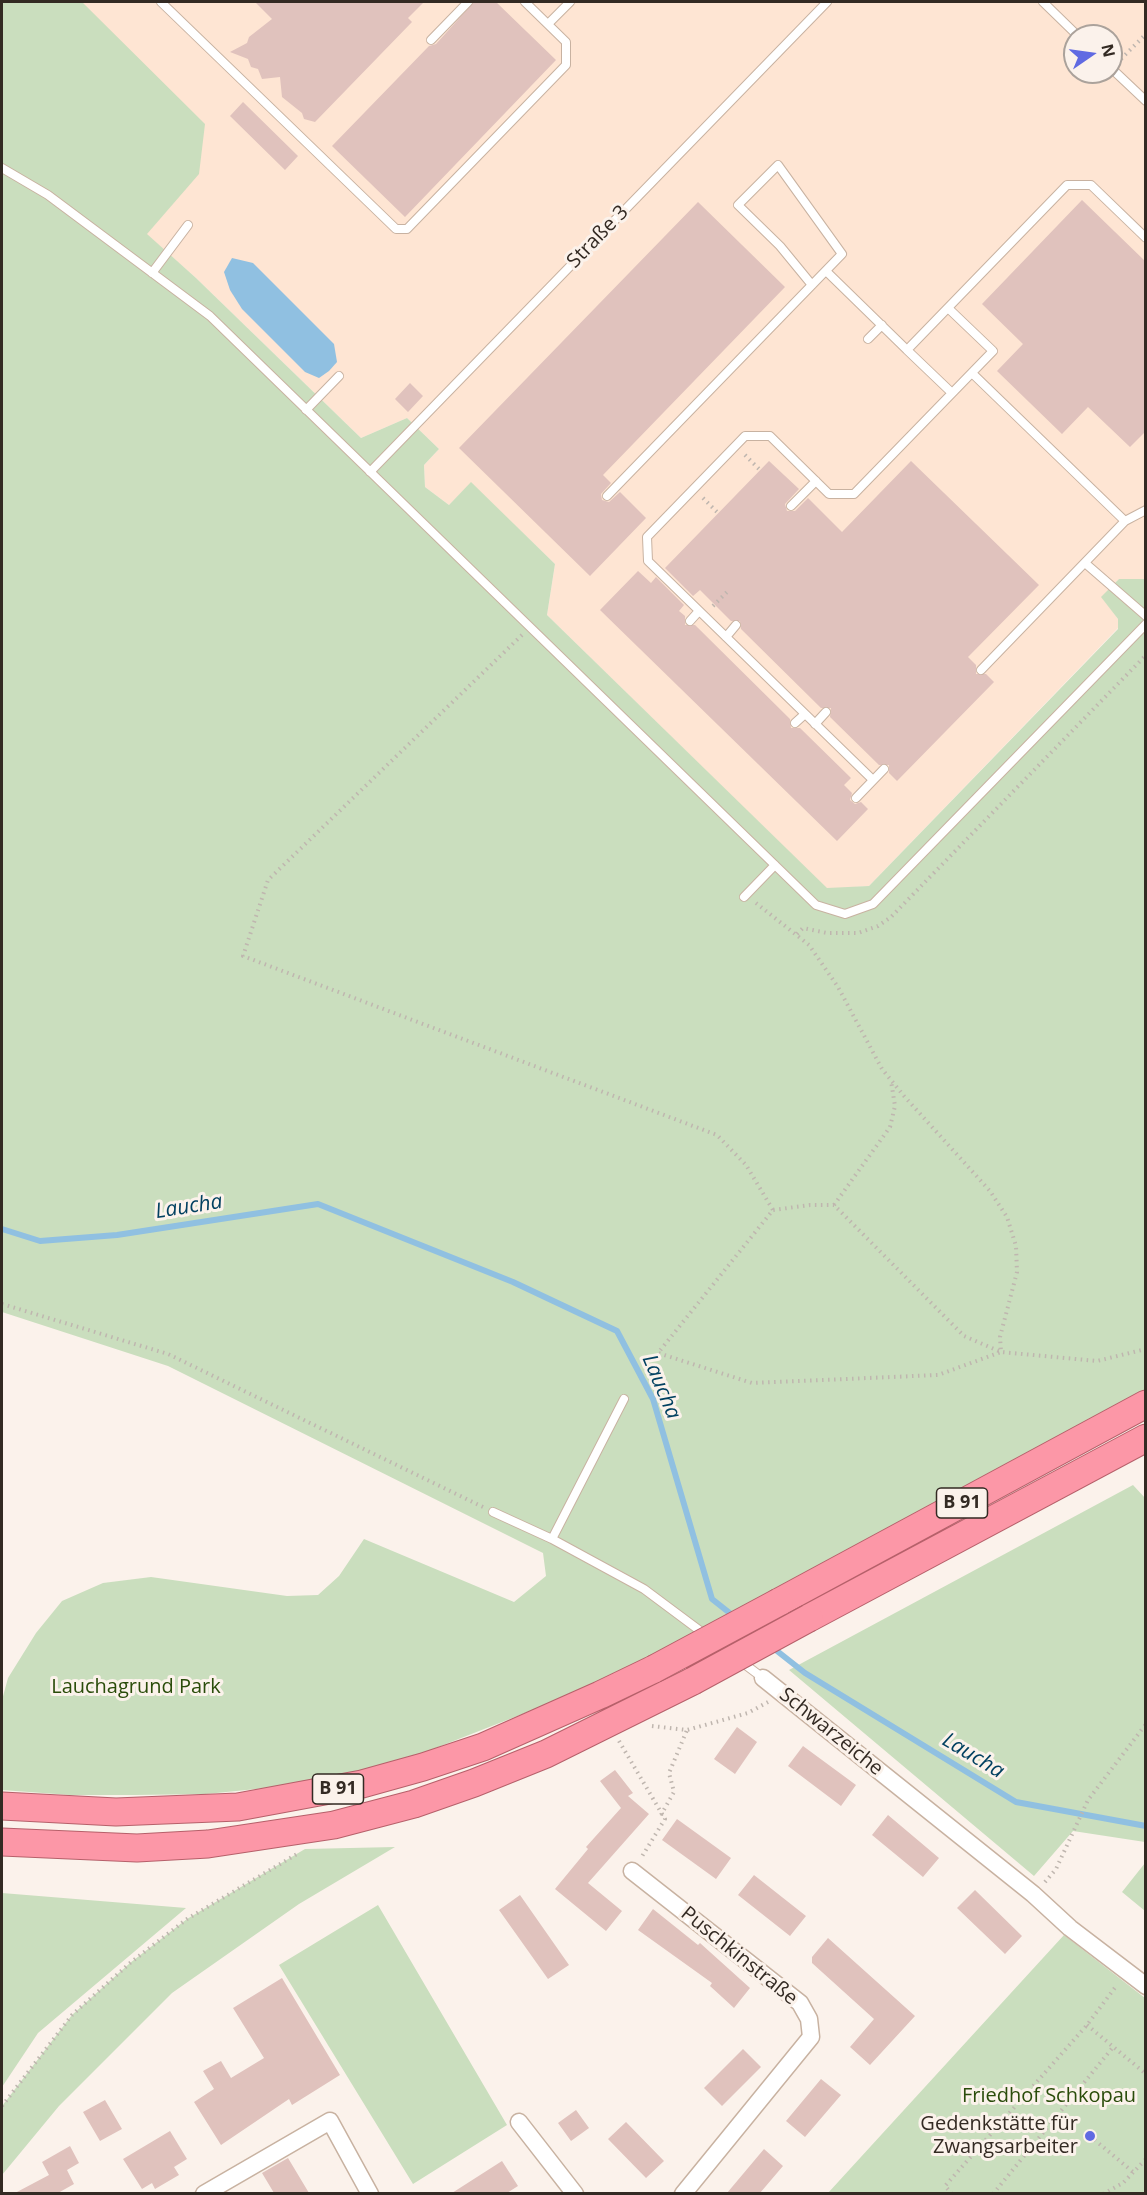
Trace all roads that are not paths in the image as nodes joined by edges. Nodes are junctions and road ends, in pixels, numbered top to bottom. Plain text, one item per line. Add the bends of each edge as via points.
1 (161, 2) edge
2 (525, 2) edge
3 (570, 2) edge
4 (827, 2) edge
5 (1043, 2) edge
6 (462, 4) edge
7 (548, 24) junction
8 (1066, 24) edge
9 (431, 40) dead end
10 (1123, 79) edge
11 (1146, 101) edge
12 (2, 168) edge
13 (188, 225) dead end
14 (1146, 238) edge
15 (826, 271) junction
16 (152, 273) junction
17 (812, 285) junction
18 (948, 308) junction
19 (882, 325) junction
20 (868, 339) dead end
21 (907, 350) junction
22 (972, 372) junction
23 (339, 376) dead end
24 (952, 393) junction
25 (306, 410) junction
26 (370, 472) junction
27 (816, 481) junction
28 (607, 496) dead end
29 (791, 506) dead end
30 (1146, 510) edge
31 (1125, 521) junction
32 (1085, 563) junction
33 (701, 614) junction
34 (1146, 616) edge
35 (690, 621) dead end
36 (1146, 624) edge
37 (736, 626) dead end
38 (726, 637) junction
39 (981, 670) dead end
40 (826, 712) dead end
41 (805, 714) junction
42 (795, 723) dead end
43 (815, 724) junction
44 (884, 769) dead end
45 (873, 780) junction
46 (856, 798) dead end
47 (775, 865) junction
48 (745, 896) road end
49 (624, 1399) dead end
50 (1146, 1404) edge
51 (1146, 1438) edge
52 (493, 1512) road end
53 (552, 1539) junction
54 (717, 1644) dead end
55 (727, 1650) dead end
56 (763, 1678) joint
57 (2, 1806) edge
58 (2, 1842) edge
59 (632, 1871) road end
60 (1146, 1986) edge
61 (519, 2122) dead end
62 (204, 2193) edge
63 (370, 2193) edge
64 (575, 2193) edge
65 (683, 2193) edge

1 - 7 lane via 396,229 407,229 566,65 566,42
2 - 7 lane
3 - 7 lane
4 - 26 lane, Straße 3
5 - 8 lane
6 - 9 lane
10 - 11 lane
12 - 16 lane via 48,195
13 - 16 lane
14 - 18 lane via 1091,185 1067,185
15 - 17 lane
15 - 17 lane via 842,254 778,165 738,205
15 - 19 lane
16 - 25 lane via 210,316
17 - 28 lane
18 - 21 lane
18 - 22 lane via 993,351
19 - 20 lane
19 - 21 lane
21 - 24 lane
22 - 24 lane
22 - 31 lane
23 - 25 lane
24 - 27 lane via 854,494 830,494
25 - 26 lane
26 - 47 lane
27 - 29 lane
27 - 33 lane via 770,436 745,436 647,537 648,561
30 - 31 lane
31 - 32 lane
32 - 34 lane
32 - 39 lane
33 - 35 lane
33 - 38 lane
36 - 47 lane via 873,904 845,914 816,905
37 - 38 lane
38 - 41 lane
40 - 43 lane
41 - 42 lane
41 - 43 lane
43 - 45 lane
44 - 45 lane
45 - 46 lane
47 - 48 lane
49 - 53 lane
50 - 57 highway, B 91, bridge via 654,1668 483,1746 362,1784 238,1807 116,1812
51 - 58 highway, B 91, bridge via 693,1681 546,1754 474,1783 334,1825 208,1844 137,1848
52 - 53 lane
53 - 54 lane via 644,1589
55 - 56 lane, Schwarzeiche
56 - 60 street, Schwarzeiche
59 - 65 street, Puschkinstraße via 800,2003 809,2019 811,2037
61 - 64 street
62 - 63 street via 330,2121

